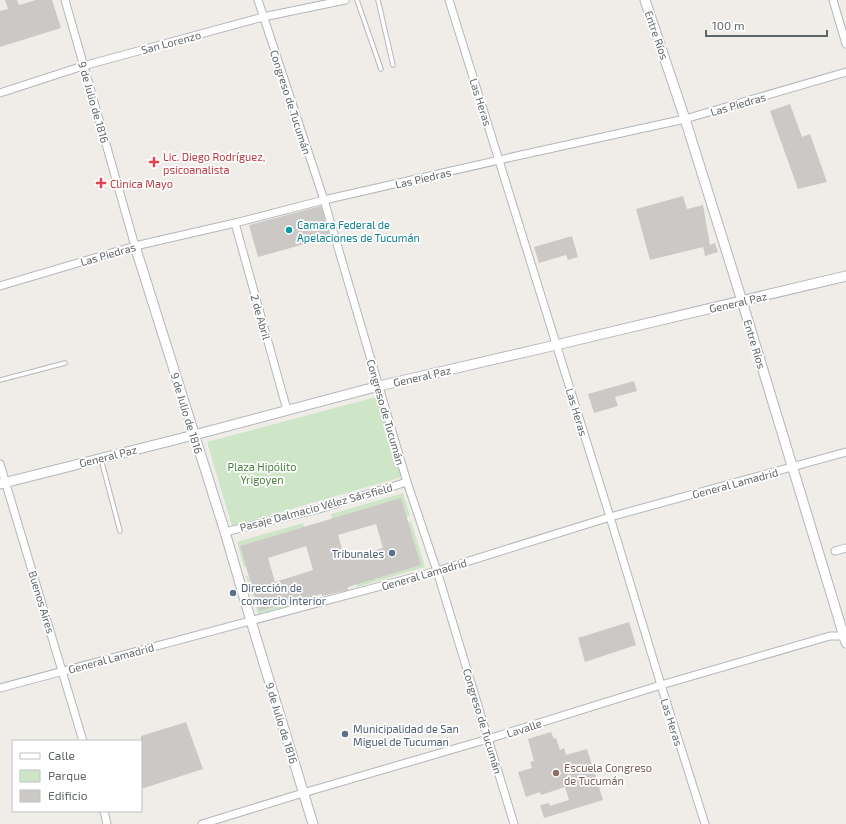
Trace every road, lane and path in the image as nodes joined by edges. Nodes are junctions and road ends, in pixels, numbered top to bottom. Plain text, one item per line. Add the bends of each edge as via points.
1 (65, 0) edge
2 (258, 0) edge
3 (345, 0) edge
4 (357, 0) edge
5 (378, 0) edge
6 (449, 0) edge
7 (645, 0) edge
8 (833, 0) edge
9 (263, 17) junction
10 (846, 44) edge
11 (394, 65) dead end
12 (83, 66) junction
13 (381, 69) dead end
14 (846, 72) edge
15 (0, 93) edge
16 (685, 119) junction
17 (499, 160) junction
18 (324, 200) junction
19 (235, 223) junction
20 (135, 246) junction
21 (846, 276) edge
22 (0, 286) edge
23 (742, 301) junction
24 (556, 345) junction
25 (65, 363) dead end
26 (0, 380) edge
27 (379, 386) junction
28 (287, 410) junction
29 (194, 435) junction
30 (846, 452) edge
31 (101, 458) junction
32 (0, 464) edge
33 (793, 467) junction
34 (407, 482) junction
35 (3, 483) edge
36 (610, 518) junction
37 (120, 531) dead end
38 (225, 532) junction
39 (846, 548) edge
40 (835, 551) dead end
41 (437, 571) junction
42 (251, 621) junction
43 (845, 639) edge
44 (62, 672) junction
45 (661, 685) junction
46 (0, 688) edge
47 (488, 739) junction
48 (83, 740) edge
49 (303, 793) junction
50 (104, 812) edge
51 (107, 824) edge
52 (202, 824) edge
53 (313, 824) edge
54 (514, 824) edge
55 (705, 824) edge

1 - 12 street, 9 de Julio de 1816
2 - 9 street, Congreso de Tucumán
3 - 9 street, San Lorenzo
4 - 13 lane
5 - 11 lane
6 - 17 street, Las Heras
7 - 16 street, Entre Ríos
8 - 10 street
9 - 12 street, San Lorenzo
9 - 18 street, Congreso de Tucumán
12 - 15 street, San Lorenzo
12 - 20 street, 9 de Julio de 1816
14 - 16 street, Las Piedras
16 - 17 street, Las Piedras
16 - 23 street, Entre Ríos
17 - 18 street, Las Piedras
17 - 24 street, Las Heras
18 - 19 street, Las Piedras
18 - 27 street, Congreso de Tucumán
19 - 20 street, Las Piedras
19 - 28 street, 2 de Abril
20 - 22 street, Las Piedras
20 - 29 street, 9 de Julio de 1816
21 - 23 street, General Paz
23 - 24 street, General Paz
23 - 33 street, Entre Ríos
24 - 27 street, General Paz
24 - 36 street, Las Heras
25 - 26 lane
27 - 28 street, General Paz
27 - 34 street, Congreso de Tucumán
28 - 29 street, General Paz
29 - 31 street, General Paz
29 - 38 street, 9 de Julio de 1816
30 - 33 street, General Lamadrid
31 - 35 street, General Paz
31 - 37 lane
32 - 35 street, Buenos Aires
33 - 36 street, General Lamadrid
33 - 43 street, Entre Ríos
34 - 38 street, Pasaje Dalmacio Vélez Sársfield via 319,509
34 - 41 street, Congreso de Tucumán
35 - 44 street, Buenos Aires
36 - 41 street, General Lamadrid
36 - 45 street, Las Heras
38 - 42 street, 9 de Julio de 1816
39 - 40 street
41 - 42 street, General Lamadrid
41 - 47 street, Congreso de Tucumán
42 - 44 street, General Lamadrid
42 - 49 street, 9 de Julio de 1816
43 - 45 street, Lavalle via 830,636
44 - 46 street, General Lamadrid
44 - 48 street, Buenos Aires
45 - 47 street, Lavalle
45 - 55 street, Las Heras
47 - 49 street, Lavalle
47 - 54 street, Congreso de Tucumán
49 - 52 street, Lavalle
49 - 53 street, 9 de Julio de 1816
50 - 51 street

